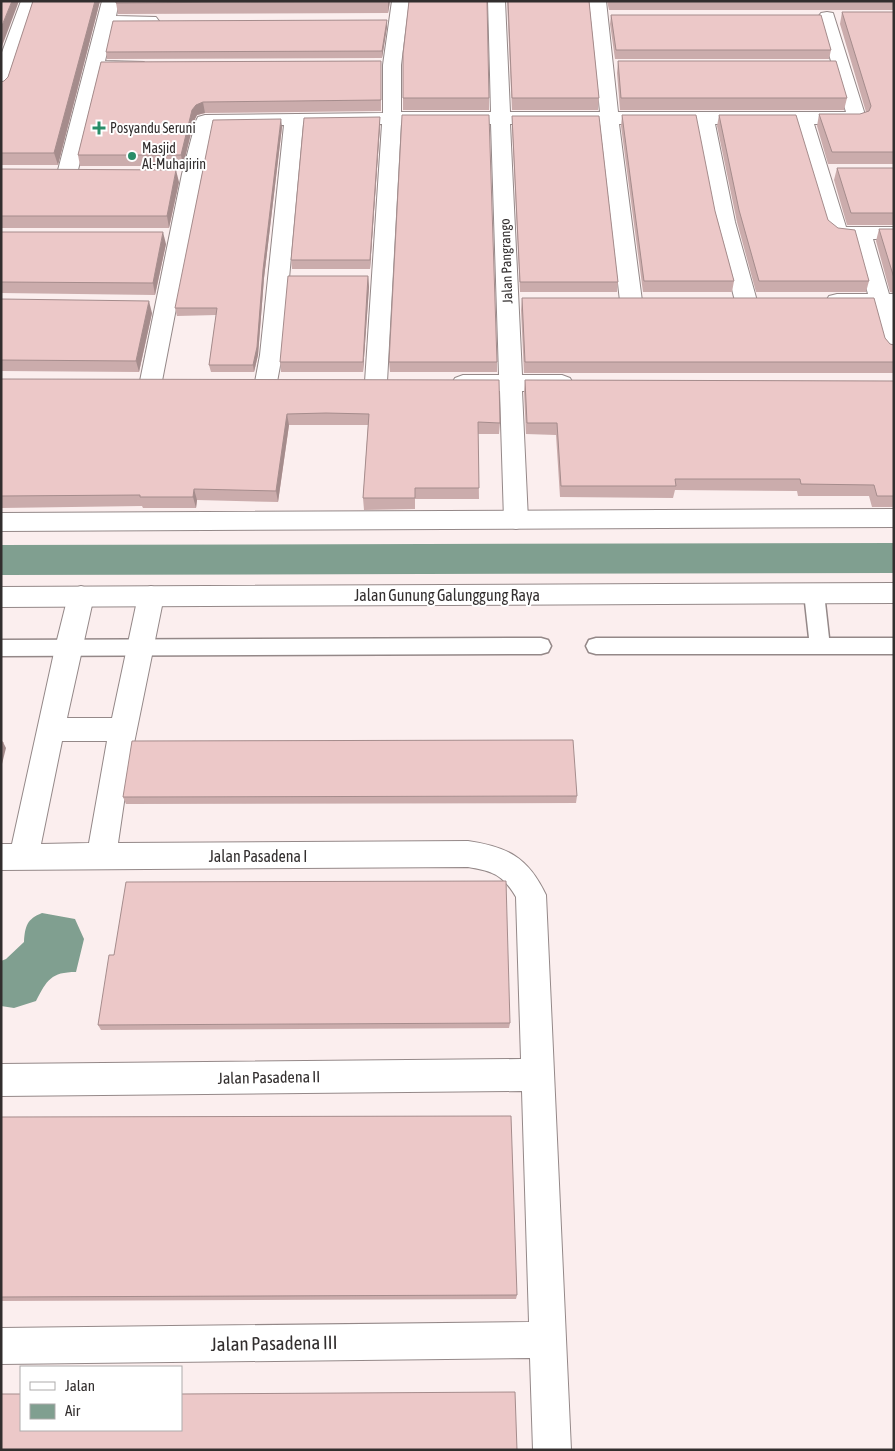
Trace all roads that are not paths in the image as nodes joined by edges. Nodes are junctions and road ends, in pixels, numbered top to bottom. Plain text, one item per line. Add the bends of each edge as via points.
1 (30, 1) edge
2 (111, 1) edge
3 (401, 1) edge
4 (496, 1) edge
5 (599, 9) edge
6 (620, 17) edge
7 (846, 17) edge
8 (380, 20) edge
9 (399, 20) junction
10 (107, 21) junction
11 (164, 21) edge
12 (392, 65) junction
13 (95, 66) junction
14 (159, 66) edge
15 (373, 66) edge
16 (604, 66) junction
17 (624, 66) edge
18 (823, 66) edge
19 (843, 66) junction
20 (1, 87) edge
21 (392, 118) junction
22 (501, 118) junction
23 (611, 118) junction
24 (704, 118) junction
25 (803, 119) junction
26 (294, 120) junction
27 (66, 174) edge
28 (862, 233) junction
29 (894, 233) edge
30 (632, 301) edge
31 (746, 301) edge
32 (813, 301) edge
33 (887, 301) edge
34 (894, 349) edge
35 (151, 381) edge
36 (266, 382) edge
37 (375, 382) edge
38 (443, 383) edge
39 (511, 383) junction
40 (585, 383) edge
41 (894, 518) edge
42 (516, 520) junction
43 (1, 522) edge
44 (814, 593) junction
45 (894, 593) edge
46 (81, 596) junction
47 (151, 596) junction
48 (1, 597) edge
49 (541, 646) dead end
50 (596, 646) dead end
51 (820, 646) junction
52 (894, 646) edge
53 (141, 647) junction
54 (1, 648) edge
55 (68, 648) junction
56 (123, 729) junction
57 (51, 730) junction
58 (13, 857) edge
59 (101, 857) junction
60 (538, 1074) junction
61 (1, 1080) edge
62 (548, 1340) junction
63 (1, 1346) edge
64 (552, 1450) edge

1 - 20 street
2 - 10 street
3 - 9 street
4 - 22 street, Jalan Pangrango
5 - 6 street
5 - 16 street
7 - 19 street via 818,17
8 - 9 street
9 - 12 street
10 - 11 street
10 - 13 street
12 - 15 street
12 - 21 street
13 - 14 street
13 - 27 street
16 - 17 street
16 - 23 street
18 - 19 street
19 - 25 street via 857,118
21 - 22 street
21 - 26 street
21 - 37 street via 373,278
22 - 23 street
22 - 39 street, Jalan Pangrango via 518,300
23 - 24 street
23 - 30 street via 610,138
24 - 25 street
24 - 31 street via 725,222
25 - 28 street via 828,172 839,232
26 - 35 street via 206,121 183,174 157,304
26 - 36 street via 287,278
28 - 29 street
28 - 33 street
32 - 33 street
33 - 34 street
38 - 39 street
39 - 40 street
39 - 42 street, Jalan Pangrango
41 - 42 street
42 - 43 street
44 - 45 street, Jalan Gunung Galunggung Raya
44 - 47 street, Jalan Gunung Galunggung Raya
44 - 51 lane
46 - 47 street, Jalan Gunung Galunggung Raya
46 - 48 street, Jalan Gunung Galunggung Raya
46 - 55 street
47 - 53 street
49 - 53 lane
50 - 51 lane
51 - 52 lane
53 - 55 lane
53 - 56 street
54 - 55 lane
55 - 57 street
56 - 57 street
56 - 59 street
57 - 58 street
58 - 59 street, Jalan Pasadena I
59 - 60 street, Jalan Pasadena I via 468,854 495,858 520,874 531,895
60 - 61 street, Jalan Pasadena II
60 - 62 street
62 - 63 street, Jalan Pasadena III
62 - 64 street

